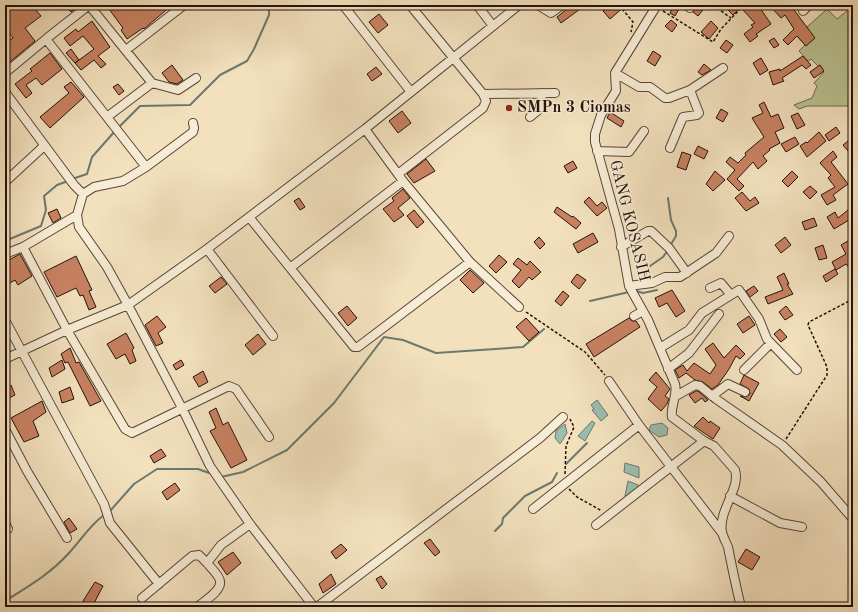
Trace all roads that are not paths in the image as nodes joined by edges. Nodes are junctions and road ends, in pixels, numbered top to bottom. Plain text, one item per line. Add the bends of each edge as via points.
1 (89, 5) edge
2 (184, 5) edge
3 (343, 5) edge
4 (410, 5) edge
5 (477, 5) edge
6 (519, 5) edge
7 (538, 5) edge
8 (562, 5) edge
9 (657, 6) edge
10 (493, 26) junction
11 (46, 39) junction
12 (126, 50) junction
13 (453, 59) junction
14 (723, 68) dead end
15 (5, 73) edge
16 (615, 73) junction
17 (196, 78) dead end
18 (152, 83) junction
19 (690, 90) junction
20 (5, 92) edge
21 (411, 92) junction
22 (542, 93) junction
23 (556, 93) dead end
24 (483, 94) junction
25 (107, 117) junction
26 (530, 117) dead end
27 (192, 123) dead end
28 (364, 129) junction
29 (644, 131) dead end
30 (44, 146) junction
31 (670, 148) dead end
32 (597, 151) junction
33 (146, 167) junction
34 (401, 178) junction
35 (5, 182) edge
36 (83, 194) junction
37 (77, 215) junction
38 (249, 217) junction
39 (728, 236) dead end
40 (621, 247) junction
41 (23, 248) junction
42 (207, 249) junction
43 (5, 254) edge
44 (470, 262) junction
45 (290, 268) junction
46 (687, 273) junction
47 (631, 286) junction
48 (710, 288) dead end
49 (731, 295) junction
50 (128, 305) junction
51 (519, 307) road end
52 (643, 311) junction
53 (719, 314) dead end
54 (634, 316) dead end
55 (5, 320) edge
56 (67, 330) junction
57 (273, 336) dead end
58 (771, 343) junction
59 (660, 348) junction
60 (22, 350) junction
61 (5, 359) edge
62 (668, 370) junction
63 (744, 370) dead end
64 (798, 370) dead end
65 (608, 381) road end
66 (745, 392) dead end
67 (676, 396) junction
68 (712, 396) junction
69 (183, 410) junction
70 (563, 417) dead end
71 (639, 425) junction
72 (5, 429) edge
73 (269, 437) dead end
74 (704, 441) junction
75 (670, 466) junction
76 (730, 496) junction
77 (533, 509) dead end
78 (853, 519) edge
79 (250, 524) junction
80 (596, 525) dead end
81 (802, 527) dead end
82 (722, 533) junction
83 (67, 538) dead end
84 (207, 563) junction
85 (159, 584) junction
86 (142, 598) dead end
87 (197, 607) edge
88 (316, 607) edge
89 (741, 607) edge

1 - 11 street
1 - 12 street
2 - 12 street
3 - 21 street
4 - 13 street
5 - 10 street
6 - 10 street
7 - 8 street via 551,13
9 - 16 street
10 - 13 street
11 - 15 street
11 - 25 street
12 - 18 street
13 - 21 street
13 - 24 street
14 - 19 street
16 - 19 street via 639,87 650,87 665,98
16 - 32 street, GANG KOSASIH via 616,90 603,110 596,129
17 - 18 street via 178,90
18 - 25 street
19 - 31 street via 699,113 684,117
20 - 30 street
21 - 28 street
22 - 23 street
22 - 24 street
22 - 26 street via 541,108
24 - 34 street via 486,101 483,108
25 - 33 street
27 - 33 street via 193,132
28 - 34 street
28 - 38 street
29 - 32 street via 629,152
30 - 35 street
30 - 36 street
32 - 40 street, GANG KOSASIH
33 - 36 street via 123,181 94,187
34 - 44 street
34 - 45 street
36 - 37 street
37 - 41 street
37 - 50 street via 80,230 107,267
38 - 42 street
38 - 45 street
39 - 46 street via 716,253
40 - 46 street via 648,231 669,248
40 - 47 street, GANG KOSASIH
41 - 43 street
41 - 56 street
42 - 50 street
42 - 57 street
44 - 45 street via 357,348 349,344
44 - 51 street
46 - 47 street via 680,277 665,277 652,283
47 - 52 street, GANG KOSASIH
48 - 49 street via 721,282
49 - 58 street via 739,290 759,319
49 - 59 street via 702,313 682,336
50 - 56 street
50 - 69 street
52 - 54 street
52 - 59 street, GANG KOSASIH
53 - 62 street via 689,353
55 - 60 street
56 - 60 street
56 - 69 street via 126,431 132,433
58 - 63 street
58 - 64 street
59 - 62 street, GANG KOSASIH
60 - 61 street
60 - 85 street via 104,504 110,523
62 - 67 street, GANG KOSASIH via 675,384
65 - 71 street
66 - 68 street via 728,384
67 - 68 street via 698,385
67 - 74 street, GANG KOSASIH via 672,404 672,417
68 - 78 street via 782,445 821,482
69 - 73 street via 226,387 233,387
69 - 79 street via 210,466
70 - 88 street via 540,438
71 - 75 street
71 - 77 street
72 - 83 street
74 - 75 street
74 - 76 street, GANG KOSASIH via 720,452 735,470 736,478
75 - 80 street
75 - 82 street
76 - 81 street via 780,523
76 - 82 street, GANG KOSASIH via 723,512
79 - 84 street via 221,545
79 - 88 street
82 - 89 street, GANG KOSASIH via 727,544
84 - 85 street via 200,555 194,555
84 - 87 street via 220,580 220,585
85 - 86 street

